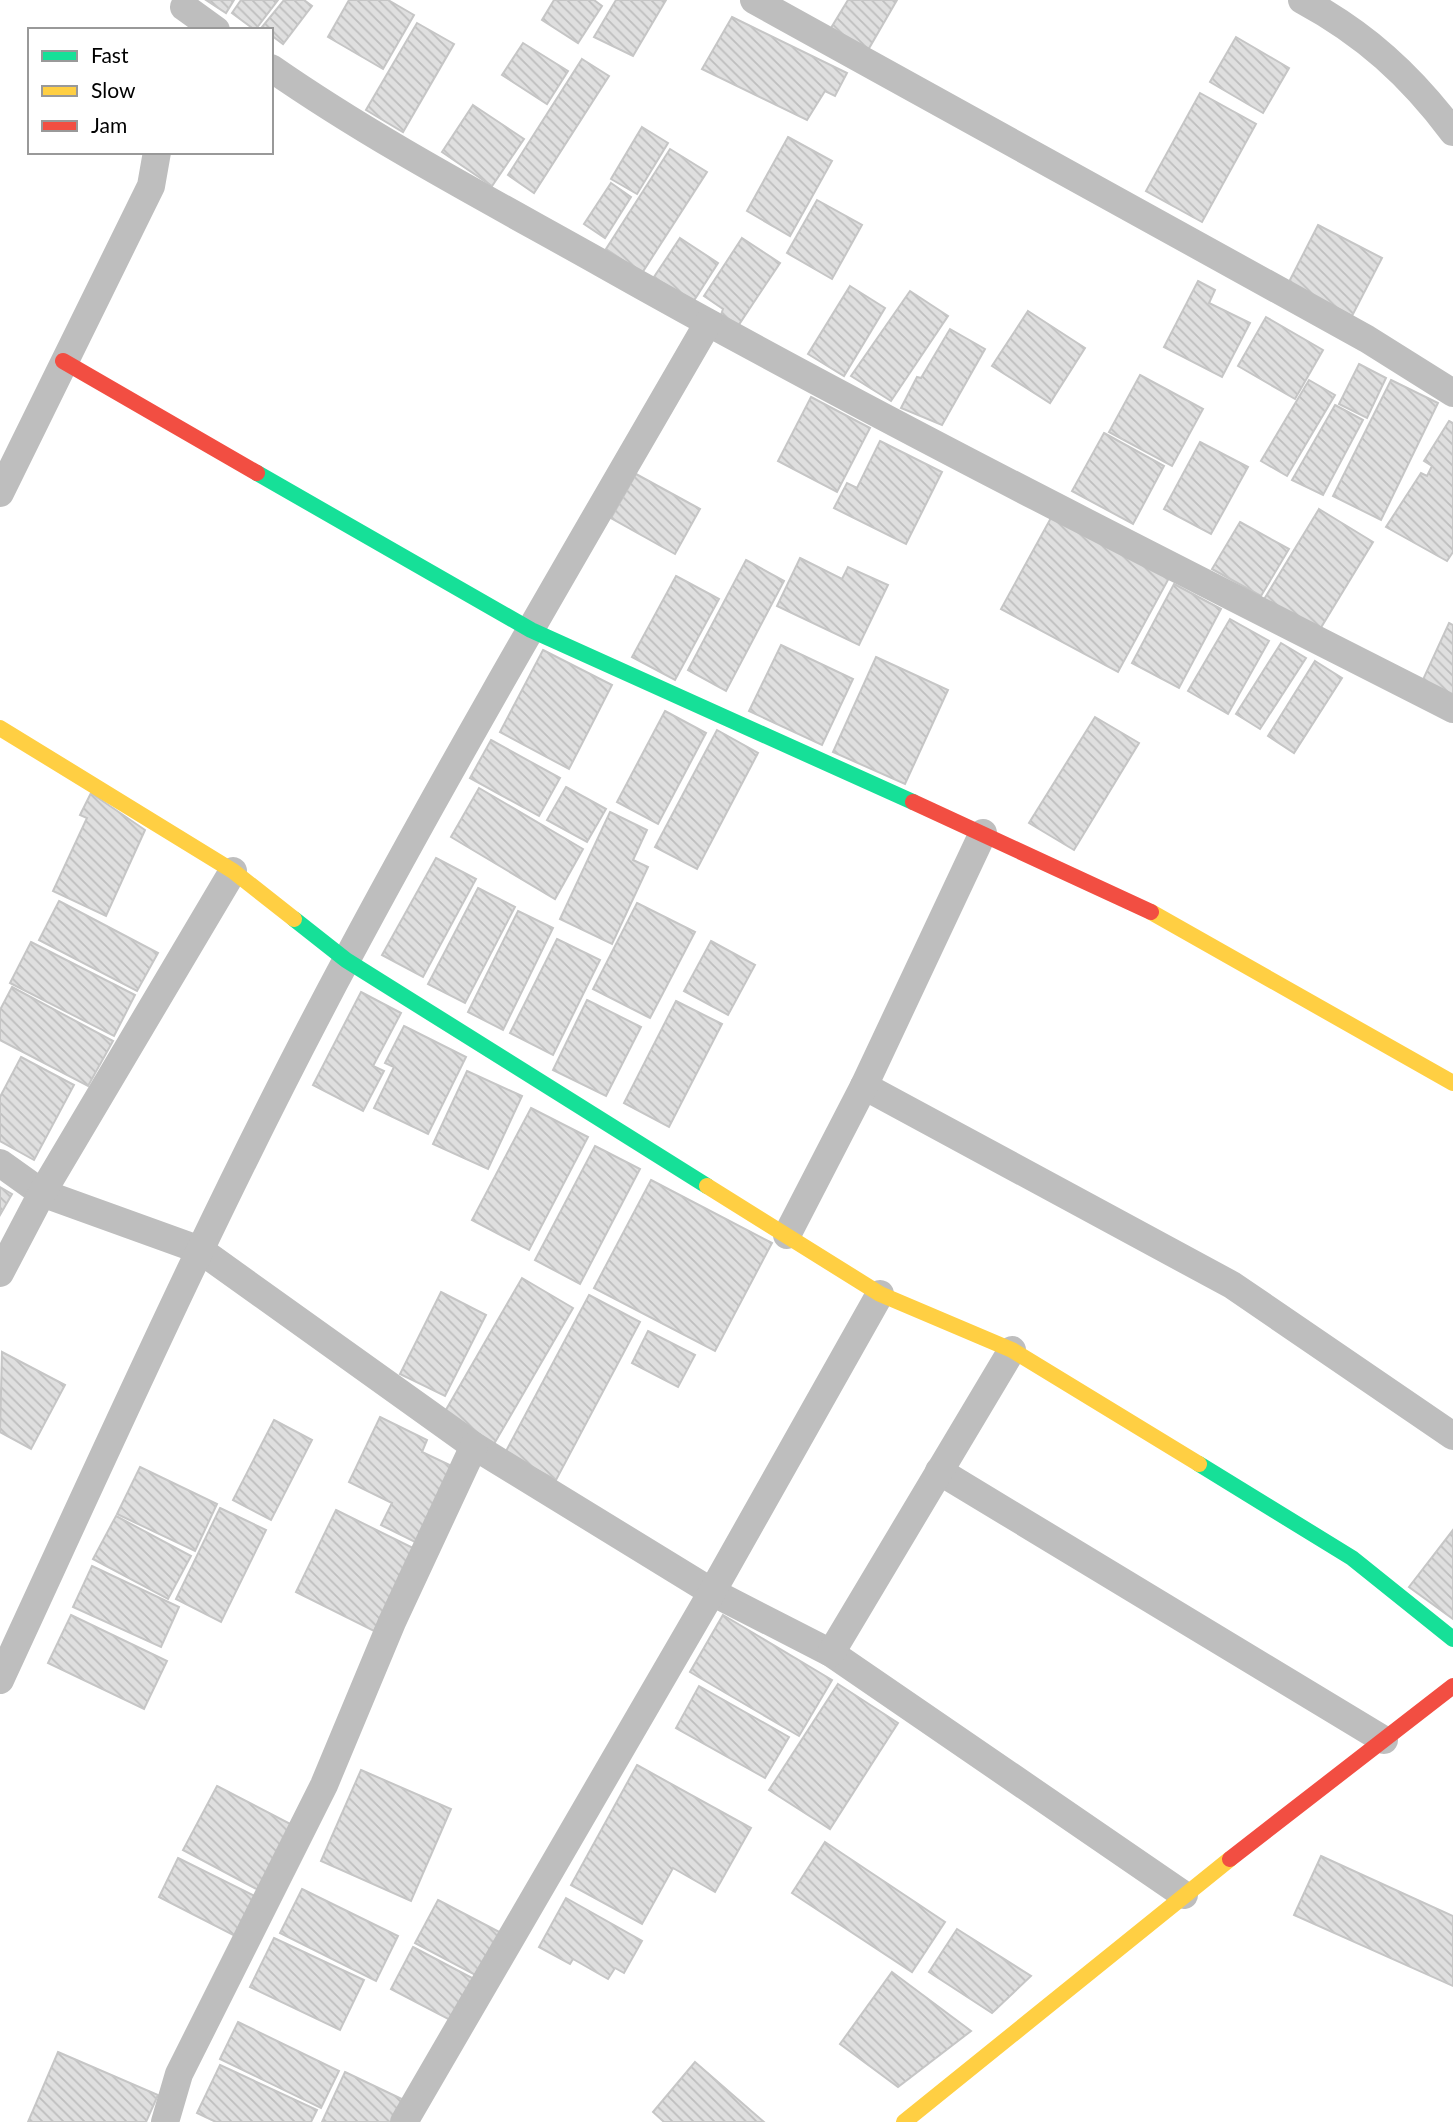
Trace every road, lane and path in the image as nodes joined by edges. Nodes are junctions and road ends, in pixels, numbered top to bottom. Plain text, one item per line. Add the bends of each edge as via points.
1 (754, 0) edge
2 (1302, 0) edge
3 (182, 12) edge
4 (212, 28) edge
5 (273, 69) edge
6 (1453, 132) edge
7 (157, 154) edge
8 (708, 323) junction
9 (63, 361) junction
10 (1453, 393) edge
11 (0, 494) edge
12 (531, 630) junction
13 (1453, 709) edge
14 (0, 728) edge
15 (983, 833) junction
16 (233, 871) junction
17 (346, 960) junction
18 (1453, 1083) edge
19 (864, 1086) junction
20 (0, 1163) edge
21 (42, 1193) junction
22 (787, 1235) junction
23 (200, 1250) junction
24 (0, 1273) edge
25 (880, 1294) junction
26 (1012, 1350) junction
27 (1453, 1436) edge
28 (474, 1446) junction
29 (939, 1471) junction
30 (712, 1592) junction
31 (1453, 1639) edge
32 (831, 1653) junction
33 (0, 1680) edge
34 (1453, 1686) edge
35 (1384, 1740) junction
36 (1184, 1895) junction
37 (165, 2122) edge
38 (404, 2122) edge
39 (904, 2122) edge

1 - 10 street via 1367,339
2 - 6 street via 1379,51 1419,87
3 - 4 street
5 - 8 street via 442,173
7 - 9 street via 151,186
8 - 12 street
8 - 13 street
9 - 11 street
9 - 12 street
12 - 15 street
12 - 17 street
14 - 16 street
15 - 18 street via 1126,898
15 - 19 street
16 - 17 street
16 - 21 street
17 - 22 street
17 - 23 street
19 - 22 street
19 - 27 street via 1232,1286
20 - 21 street
21 - 23 street
21 - 24 street
22 - 25 street
23 - 28 street
23 - 33 street
25 - 26 street
25 - 30 street
26 - 29 street
26 - 31 street via 1352,1558
28 - 30 street
28 - 37 street via 392,1622 324,1785 179,2074
29 - 32 street
29 - 35 street
30 - 32 street
30 - 38 street
32 - 36 street
34 - 35 street
35 - 36 street
36 - 39 street

